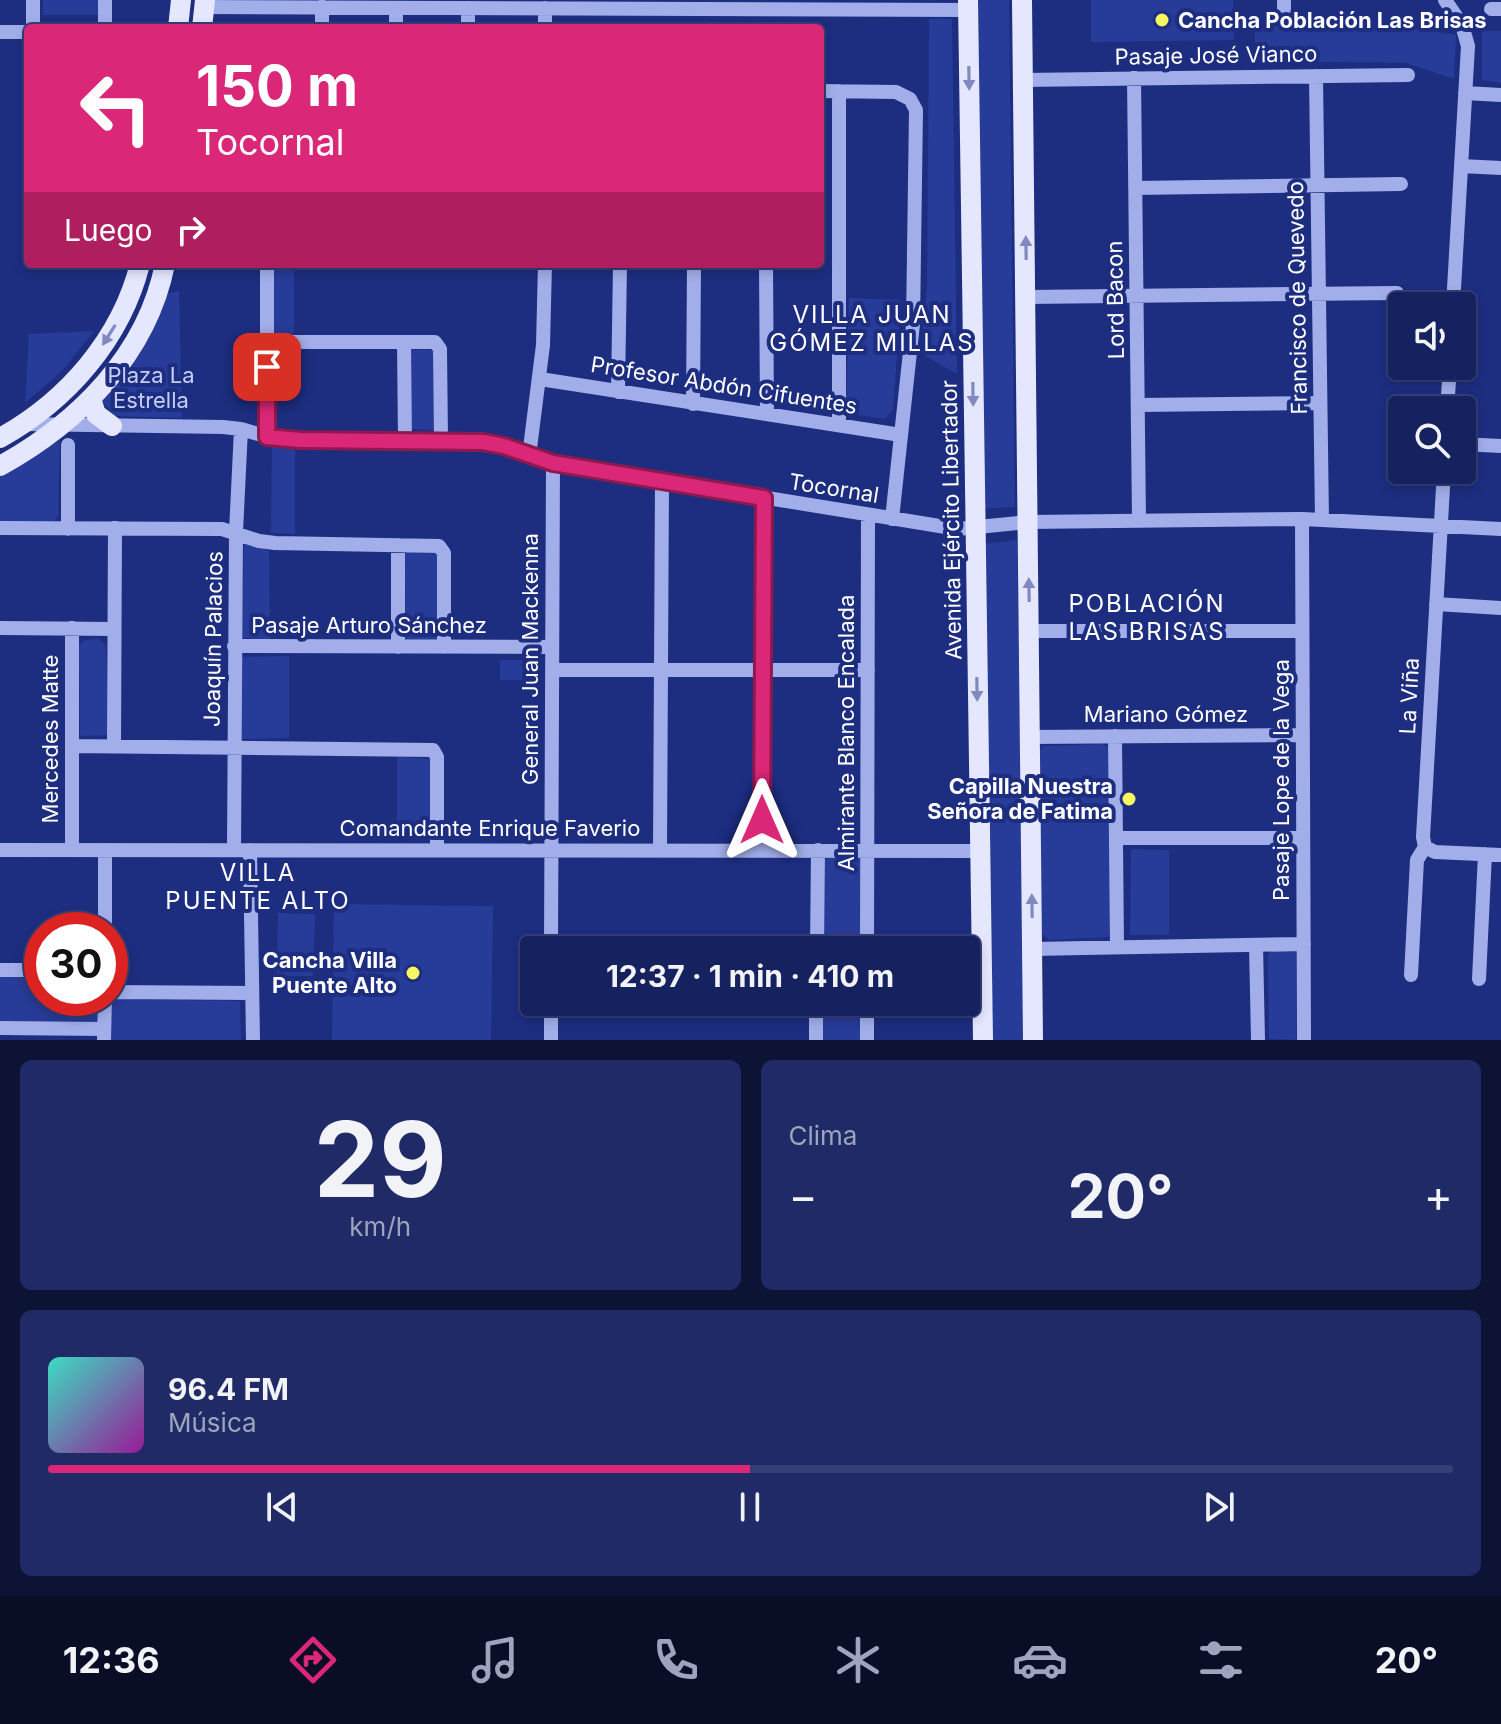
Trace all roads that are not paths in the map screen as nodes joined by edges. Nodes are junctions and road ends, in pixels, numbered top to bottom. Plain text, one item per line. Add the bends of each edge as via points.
1 (33, 0) edge
2 (105, 0) edge
3 (181, 0) edge
4 (1022, 0) edge
5 (1445, 0) edge
6 (205, 3) edge
7 (672, 4) edge
8 (458, 5) edge
9 (968, 5) edge
10 (322, 7) junction
11 (396, 8) junction
12 (545, 8) junction
13 (33, 24) edge
14 (105, 24) edge
15 (178, 24) edge
16 (202, 24) edge
17 (322, 24) edge
18 (396, 24) edge
19 (466, 24) edge
20 (545, 24) edge
21 (0, 32) edge
22 (24, 32) edge
23 (1408, 75) dead end
24 (1316, 76) junction
25 (1134, 78) junction
26 (1023, 80) junction
27 (824, 91) edge
28 (839, 91) junction
29 (1465, 93) junction
30 (1501, 95) edge
31 (1461, 166) junction
32 (1501, 168) edge
33 (1401, 184) dead end
34 (1318, 185) junction
35 (1135, 188) junction
36 (139, 268) edge
37 (164, 268) edge
38 (267, 268) edge
39 (545, 268) edge
40 (620, 268) edge
41 (694, 268) edge
42 (766, 268) edge
43 (1454, 292) edge
44 (1319, 293) junction
45 (1388, 293) edge
46 (1136, 295) junction
47 (1027, 297) junction
48 (267, 342) junction
49 (404, 342) junction
50 (540, 379) junction
51 (618, 392) junction
52 (91, 399) junction
53 (1320, 403) junction
54 (693, 404) junction
55 (1138, 405) junction
56 (767, 414) junction
57 (23, 424) junction
58 (839, 425) junction
59 (112, 426) junction
60 (241, 429) junction
61 (66, 435) junction
62 (901, 435) junction
63 (267, 437) junction
64 (0, 438) edge
65 (405, 441) junction
66 (441, 441) junction
67 (1476, 445) edge
68 (1501, 446) edge
69 (529, 456) junction
70 (553, 463) junction
71 (0, 466) edge
72 (662, 482) junction
73 (1443, 484) edge
74 (764, 498) junction
75 (868, 515) junction
76 (892, 519) junction
77 (1302, 519) junction
78 (1139, 520) junction
79 (1322, 520) junction
80 (1028, 522) junction
81 (1441, 526) junction
82 (975, 527) junction
83 (0, 528) edge
84 (115, 528) junction
85 (68, 529) junction
86 (1501, 529) edge
87 (236, 532) junction
88 (398, 545) junction
89 (1436, 604) junction
90 (1501, 608) edge
91 (0, 628) edge
92 (72, 628) junction
93 (114, 629) junction
94 (1029, 631) junction
95 (1302, 631) junction
96 (234, 646) junction
97 (398, 647) junction
98 (444, 647) junction
99 (552, 647) junction
100 (552, 670) junction
101 (661, 670) junction
102 (763, 670) junction
103 (868, 670) junction
104 (1303, 735) junction
105 (1115, 736) junction
106 (1030, 737) junction
107 (72, 746) junction
108 (114, 746) junction
109 (234, 748) junction
110 (1116, 838) junction
111 (1303, 838) junction
112 (1425, 847) junction
113 (0, 850) edge
114 (72, 850) junction
115 (105, 850) junction
116 (234, 850) junction
117 (250, 850) junction
118 (437, 850) junction
119 (552, 850) junction
120 (660, 850) junction
121 (762, 850) junction
122 (818, 850) junction
123 (867, 850) junction
124 (979, 851) junction
125 (1485, 854) junction
126 (1501, 855) edge
127 (105, 912) edge
128 (551, 936) edge
129 (817, 936) edge
130 (867, 936) edge
131 (1304, 944) junction
132 (1256, 945) junction
133 (1117, 947) junction
134 (1032, 949) junction
135 (0, 970) edge
136 (24, 970) edge
137 (1411, 975) dead end
138 (1479, 979) dead end
139 (128, 992) edge
140 (252, 993) junction
141 (551, 1016) edge
142 (816, 1016) edge
143 (867, 1016) edge
144 (0, 1028) edge
145 (104, 1035) edge
146 (253, 1040) edge
147 (551, 1040) edge
148 (816, 1040) edge
149 (867, 1040) edge
150 (983, 1040) edge
151 (1033, 1040) edge
152 (1258, 1040) edge
153 (1304, 1040) edge

1 - 13 street
2 - 14 street
3 - 15 main road
4 - 26 main road
5 - 29 street via 1467,39
6 - 10 street
6 - 16 main road
7 - 9 street
7 - 12 street
8 - 11 street
8 - 12 street
8 - 19 street
9 -> 82 main road, Avenida Ejército Libertador
10 - 11 street
10 - 17 street
11 - 18 street
12 - 20 street
21 - 22 street
23 - 24 street, Pasaje José Vianco
24 - 25 street, Pasaje José Vianco
24 - 34 street, Francisco de Quevedo
25 - 26 street, Pasaje José Vianco
25 - 35 street, Lord Bacon
47 -> 26 main road
27 - 28 street
28 - 58 street
28 - 62 street via 896,92 910,99 916,116 912,337
29 - 30 street
29 - 31 street
31 - 32 street
31 - 43 street
33 - 34 street
34 - 35 street
34 - 44 street, Francisco de Quevedo
35 - 46 street, Lord Bacon
36 -> 57 main road via 102,348 66,389
37 - 52 main road via 138,336
38 - 48 street
39 - 50 street
40 - 51 street
41 - 54 street
42 - 56 street
44 - 45 street
44 - 46 street
44 - 53 street, Francisco de Quevedo
46 - 47 street
46 - 55 street, Lord Bacon
47 - 80 main road
48 - 49 street
48 - 63 street
49 - 65 street
49 - 66 street via 437,344 440,349
50 - 51 street, Profesor Abdón Cifuentes
50 - 69 street
51 - 54 street, Profesor Abdón Cifuentes
52 - 59 main road via 96,414
52 - 61 main road
53 - 55 street
53 - 79 street, Francisco de Quevedo
54 - 56 street, Profesor Abdón Cifuentes
55 - 78 street, Lord Bacon
56 - 58 street, Profesor Abdón Cifuentes
57 - 61 street, Tocornal
57 - 64 main road
58 - 62 street, Profesor Abdón Cifuentes
59 - 60 street, Tocornal
59 - 61 street, Tocornal
60 - 63 street, Tocornal
60 - 87 street, Joaquín Palacios
61 - 71 main road
61 - 85 street
62 - 76 street
63 - 65 street, Tocornal
65 - 66 street, Tocornal
66 - 69 street, Tocornal via 493,444
67 - 68 street
69 - 70 street, Tocornal
70 - 72 street, Tocornal
70 - 99 street, General Juan Mackenna
72 - 74 street, Tocornal
72 - 101 street
73 - 81 street, La Viña
74 - 75 street, Tocornal
74 - 102 street
75 - 76 street, Tocornal
75 - 103 street, Almirante Blanco Encalada
76 - 82 street, Tocornal via 941,528
77 - 78 street, Tocornal
77 - 79 street, Tocornal
77 - 95 street, Pasaje Lope de la Vega
78 - 80 street, Tocornal
79 - 81 street, Tocornal
80 - 82 street, Tocornal
94 -> 80 main road
81 - 86 street, Tocornal
81 - 89 street, La Viña
82 -> 124 main road, Avenida Ejército Libertador
83 - 85 street
84 - 85 street
84 - 87 street
84 - 93 street
87 - 88 street via 265,542
87 - 96 street, Joaquín Palacios
88 - 97 street
88 - 98 street via 442,547
89 - 90 street
89 - 112 street, La Viña
91 - 92 street
92 - 93 street
92 - 107 street, Mercedes Matte
93 - 108 street
94 - 95 street
94 - 106 main road
95 - 104 street, Pasaje Lope de la Vega
96 - 97 street, Pasaje Arturo Sánchez
96 - 109 street, Joaquín Palacios
97 - 98 street, Pasaje Arturo Sánchez
98 - 99 street, Pasaje Arturo Sánchez
99 - 100 street, General Juan Mackenna
100 - 101 street
100 - 119 street, General Juan Mackenna
101 - 102 street
101 - 120 street
102 - 103 street
102 - 121 street
103 - 123 street, Almirante Blanco Encalada
104 - 105 street, Mariano Gómez
104 - 111 street, Pasaje Lope de la Vega
105 - 106 street, Mariano Gómez
105 - 110 street
134 -> 106 main road
107 - 108 street
107 - 114 street, Mercedes Matte
108 - 109 street
109 - 116 street, Joaquín Palacios
109 - 118 street via 435,752
110 - 111 street
110 - 133 street
111 - 131 street, Pasaje Lope de la Vega
112 - 125 street
112 - 137 street, La Viña via 1417,860
113 - 114 street, Comandante Enrique Faverio
114 - 115 street, Comandante Enrique Faverio
115 - 116 street, Comandante Enrique Faverio
115 - 127 street
116 - 117 street, Comandante Enrique Faverio
117 - 118 street, Comandante Enrique Faverio
117 - 140 street
118 - 119 street, Comandante Enrique Faverio
119 - 120 street, Comandante Enrique Faverio
119 - 128 street, General Juan Mackenna
120 - 121 street, Comandante Enrique Faverio
121 - 122 street, Comandante Enrique Faverio
122 - 123 street, Comandante Enrique Faverio
122 - 129 street
123 - 124 street, Comandante Enrique Faverio
123 - 130 street, Almirante Blanco Encalada
124 - 150 main road, Avenida Ejército Libertador
125 - 126 street
125 - 138 street
131 - 132 street
131 - 153 street, Pasaje Lope de la Vega
132 - 133 street
132 - 152 street
133 - 134 street
134 - 151 main road
135 - 136 street
139 - 140 street
140 - 146 street
141 - 147 street
142 - 148 street
143 - 149 street
144 - 145 street

